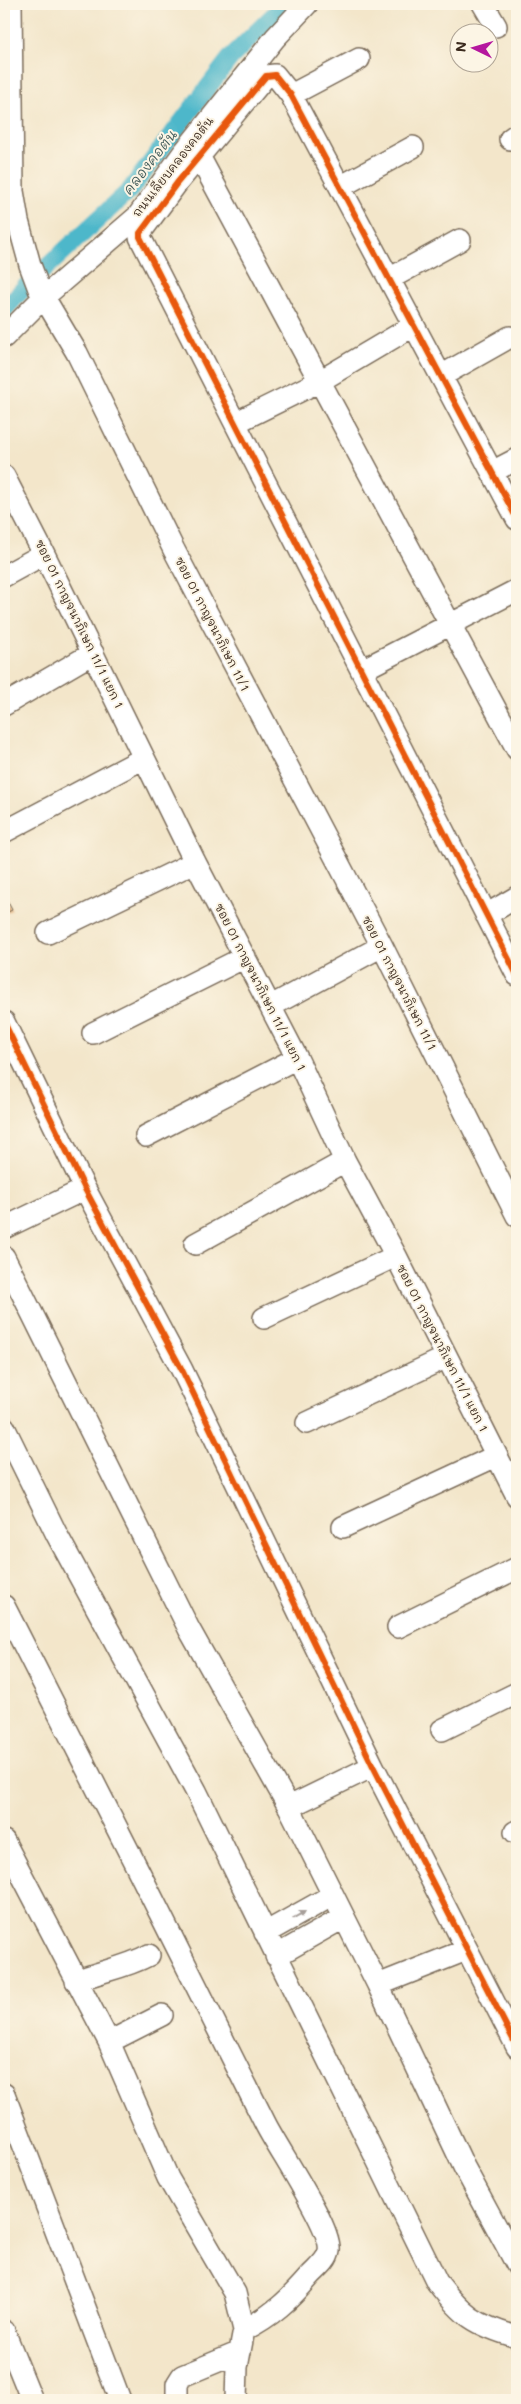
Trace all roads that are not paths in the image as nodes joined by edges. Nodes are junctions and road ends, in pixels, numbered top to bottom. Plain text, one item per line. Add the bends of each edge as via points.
1 (10, 4) edge
2 (307, 4) edge
3 (483, 4) edge
4 (494, 22) edge
5 (359, 59) dead end
6 (291, 94) junction
7 (412, 147) dead end
8 (200, 158) junction
9 (340, 187) junction
10 (460, 240) dead end
11 (389, 279) junction
12 (42, 293) junction
13 (413, 326) junction
14 (4, 337) edge
15 (510, 337) dead end
16 (441, 376) junction
17 (320, 381) junction
18 (235, 423) junction
19 (517, 459) edge
20 (492, 472) junction
21 (4, 476) edge
22 (517, 519) edge
23 (44, 554) junction
24 (4, 576) edge
25 (517, 590) edge
26 (451, 625) junction
27 (93, 653) junction
28 (362, 670) junction
29 (4, 705) edge
30 (517, 749) edge
31 (144, 758) junction
32 (4, 832) edge
33 (195, 862) junction
34 (517, 897) edge
35 (486, 915) junction
36 (48, 933) dead end
37 (382, 946) junction
38 (245, 957) junction
39 (517, 975) edge
40 (271, 1006) junction
41 (4, 1022) edge
42 (93, 1033) dead end
43 (297, 1058) junction
44 (146, 1136) dead end
45 (345, 1161) junction
46 (85, 1189) junction
47 (517, 1216) edge
48 (4, 1228) edge
49 (195, 1244) dead end
50 (396, 1256) junction
51 (4, 1257) edge
52 (264, 1318) dead end
53 (447, 1357) junction
54 (307, 1422) dead end
55 (4, 1427) edge
56 (496, 1456) junction
57 (517, 1496) edge
58 (343, 1527) dead end
59 (517, 1568) edge
60 (4, 1606) edge
61 (398, 1627) dead end
62 (517, 1693) edge
63 (442, 1730) dead end
64 (373, 1766) junction
65 (289, 1807) junction
66 (4, 1841) edge
67 (333, 1896) junction
68 (343, 1918) junction
69 (265, 1934) junction
70 (466, 1950) junction
71 (149, 1955) dead end
72 (276, 1956) junction
73 (76, 1982) junction
74 (378, 1985) junction
75 (162, 2014) dead end
76 (109, 2042) junction
77 (517, 2048) edge
78 (4, 2094) edge
79 (514, 2252) edge
80 (244, 2330) junction
81 (4, 2331) edge
82 (517, 2337) edge
83 (240, 2352) junction
84 (32, 2400) edge
85 (120, 2400) edge
86 (177, 2400) edge
87 (236, 2400) edge

1 - 12 street, ซอย 01 กาญจนาภิเษก 11/1 via 13,191 30,265
2 - 12 street, ถนนเลียบคลองคอตัน via 275,38 138,216
3 - 4 street
5 - 6 street
6 - 8 street via 275,75 266,76
6 - 9 street
7 - 9 street
8 - 17 street
8 - 18 street via 177,184 140,237
9 - 11 street
10 - 11 street
11 - 13 street
12 - 14 street, ถนนเลียบคลองคอตัน
12 - 37 street, ซอย 01 กาญจนาภิเษก 11/1 via 77,353 174,550
13 - 16 street
13 - 17 street
15 - 16 street
16 - 20 street
17 - 18 street
17 - 26 street
18 - 28 street
19 - 20 street
20 - 22 street
21 - 23 street, ซอย 01 กาญจนาภิเษก 11/1 แยก 1
23 - 24 street
23 - 27 street, ซอย 01 กาญจนาภิเษก 11/1 แยก 1
25 - 26 street
26 - 28 street
26 - 30 street
27 - 29 street
27 - 31 street, ซอย 01 กาญจนาภิเษก 11/1 แยก 1
28 - 35 street
31 - 32 street
31 - 33 street, ซอย 01 กาญจนาภิเษก 11/1 แยก 1
33 - 36 street
33 - 38 street, ซอย 01 กาญจนาภิเษก 11/1 แยก 1
34 - 35 street
35 - 39 street
37 - 40 street
37 - 47 street, ซอย 01 กาญจนาภิเษก 11/1
38 - 40 street, ซอย 01 กาญจนาภิเษก 11/1 แยก 1
38 - 42 street
40 - 43 street, ซอย 01 กาญจนาภิเษก 11/1 แยก 1
41 - 46 street
43 - 44 street
43 - 45 street, ซอย 01 กาญจนาภิเษก 11/1 แยก 1
45 - 49 street
45 - 50 street, ซอย 01 กาญจนาภิเษก 11/1 แยก 1
46 - 48 street
46 - 64 street via 182,1370
50 - 52 street
50 - 53 street, ซอย 01 กาญจนาภิเษก 11/1 แยก 1
51 - 65 street via 189,1629
53 - 54 street
53 - 56 street, ซอย 01 กาญจนาภิเษก 11/1 แยก 1
55 - 69 street via 57,1535 196,1791
56 - 57 street, ซอย 01 กาญจนาภิเษก 11/1 แยก 1
56 - 58 street
59 - 61 street
60 - 80 street via 276,2145 328,2237 330,2249 326,2260 299,2290 275,2312
62 - 63 street
64 - 65 street
64 - 70 street
65 - 67 street
66 - 73 street
67 - 68 street
69 -> 67 street
68 - 72 street
68 - 74 street
69 - 72 street
70 - 74 street
70 - 77 street
71 - 73 street via 133,1964 99,1971
72 - 82 street via 436,2282 458,2308 474,2320
73 - 76 street
74 - 79 street via 464,2167
75 - 76 street
76 - 80 street via 168,2178 235,2293
78 - 85 street
80 - 83 street
81 - 84 street
83 - 86 street via 182,2376 177,2384
83 - 87 street

